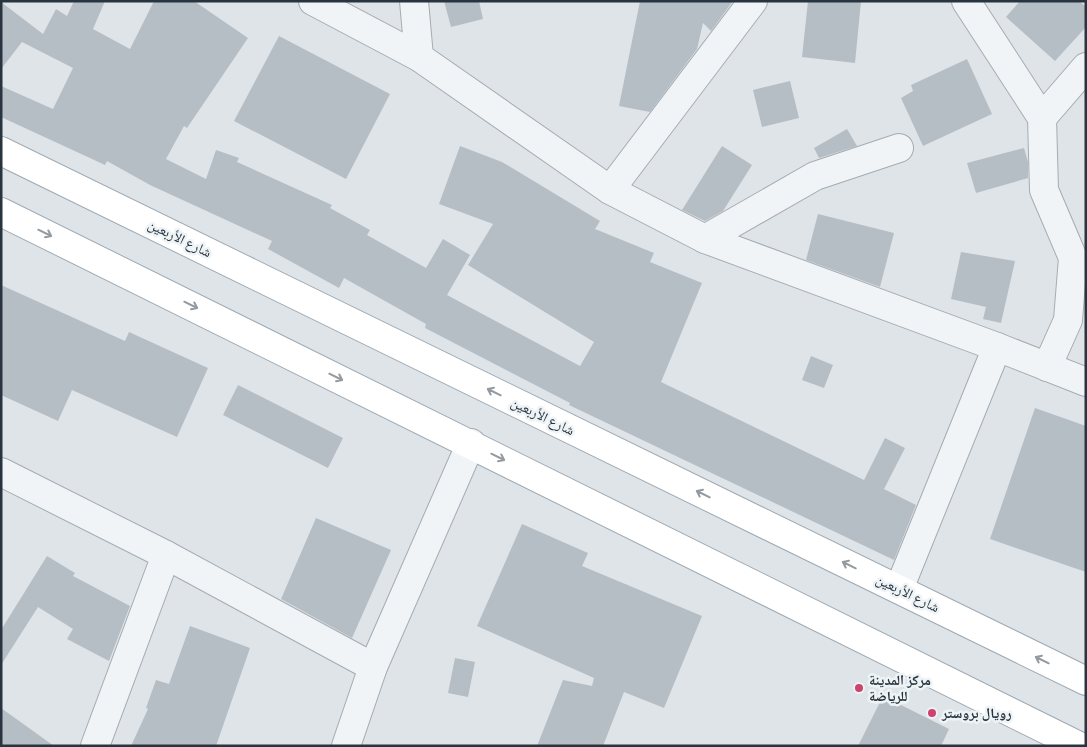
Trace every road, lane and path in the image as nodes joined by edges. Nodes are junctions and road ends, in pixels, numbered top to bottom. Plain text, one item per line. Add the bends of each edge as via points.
1 (313, 1) edge
2 (414, 1) edge
3 (753, 1) edge
4 (966, 1) edge
5 (419, 57) junction
6 (1086, 67) edge
7 (1042, 118) junction
8 (899, 148) dead end
9 (1, 151) edge
10 (610, 190) junction
11 (1, 212) edge
12 (706, 240) junction
13 (1079, 256) edge
14 (998, 347) junction
15 (1047, 367) junction
16 (1086, 382) edge
17 (471, 443) junction
18 (1, 472) edge
19 (166, 555) junction
20 (899, 589) junction
21 (373, 667) junction
22 (1086, 682) edge
23 (95, 746) edge
24 (346, 746) edge
25 (1079, 746) edge

1 - 5 street
2 - 5 street
3 - 10 street
4 - 7 street
5 - 10 street
6 - 7 street
7 - 13 street via 1044,190
8 - 12 street via 815,176
20 -> 9 main road, شارع الأربعين
10 - 12 street
11 -> 17 main road
12 - 14 street
13 - 15 street via 1068,320
14 - 15 street
14 - 20 street
15 - 16 street
17 - 21 street
17 -> 25 main road
18 - 19 street
19 - 21 street
19 - 23 street
22 -> 20 main road, شارع الأربعين
21 - 24 street

